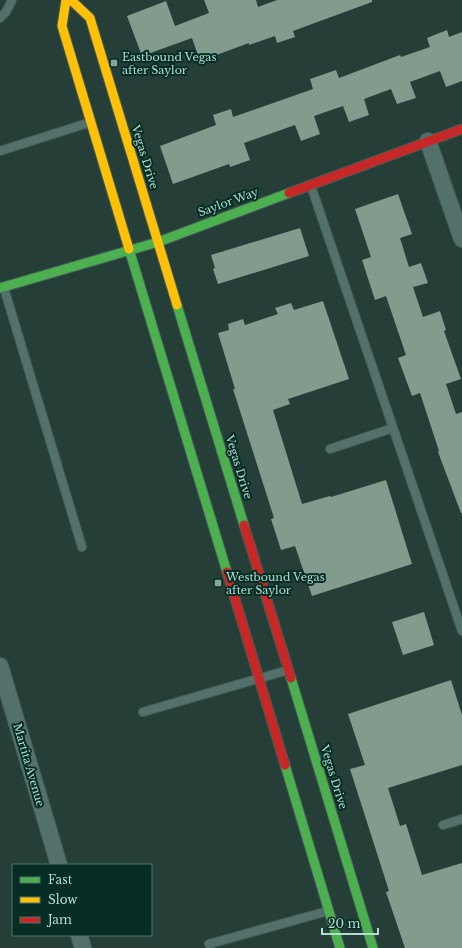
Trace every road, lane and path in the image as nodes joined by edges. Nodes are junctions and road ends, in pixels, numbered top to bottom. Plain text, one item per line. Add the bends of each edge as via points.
1 (12, 0) edge
2 (66, 0) edge
3 (71, 0) edge
4 (0, 18) edge
5 (91, 122) junction
6 (462, 129) edge
7 (428, 141) junction
8 (0, 151) edge
9 (310, 185) junction
10 (462, 240) edge
11 (158, 242) junction
12 (130, 250) junction
13 (2, 287) edge
14 (393, 428) junction
15 (330, 449) dead end
16 (82, 548) dead end
17 (462, 631) edge
18 (0, 666) edge
19 (288, 670) junction
20 (259, 678) junction
21 (143, 712) dead end
22 (462, 819) edge
23 (443, 825) dead end
24 (59, 864) edge
25 (329, 910) junction
26 (79, 936) edge
27 (209, 944) dead end
28 (83, 948) edge
29 (340, 948) edge
30 (373, 948) edge

1 - 4 lane
2 - 5 main road via 62,26
3 - 11 main road, Vegas Drive via 90,18
5 - 8 lane
5 - 12 main road
6 - 7 main road, Saylor Way
7 - 9 main road, Saylor Way
7 - 10 street
9 - 11 main road, Saylor Way
9 - 14 lane
11 - 12 main road, Saylor Way
11 - 19 main road, Vegas Drive
12 - 13 main road, Saylor Way
12 - 20 main road
13 - 16 lane
14 - 15 lane
14 - 17 lane
18 - 24 street, Martita Avenue
19 - 20 lane
19 - 30 main road, Vegas Drive
20 - 21 lane
20 - 25 main road
22 - 23 lane
25 - 27 lane
25 - 29 main road
26 - 28 street

